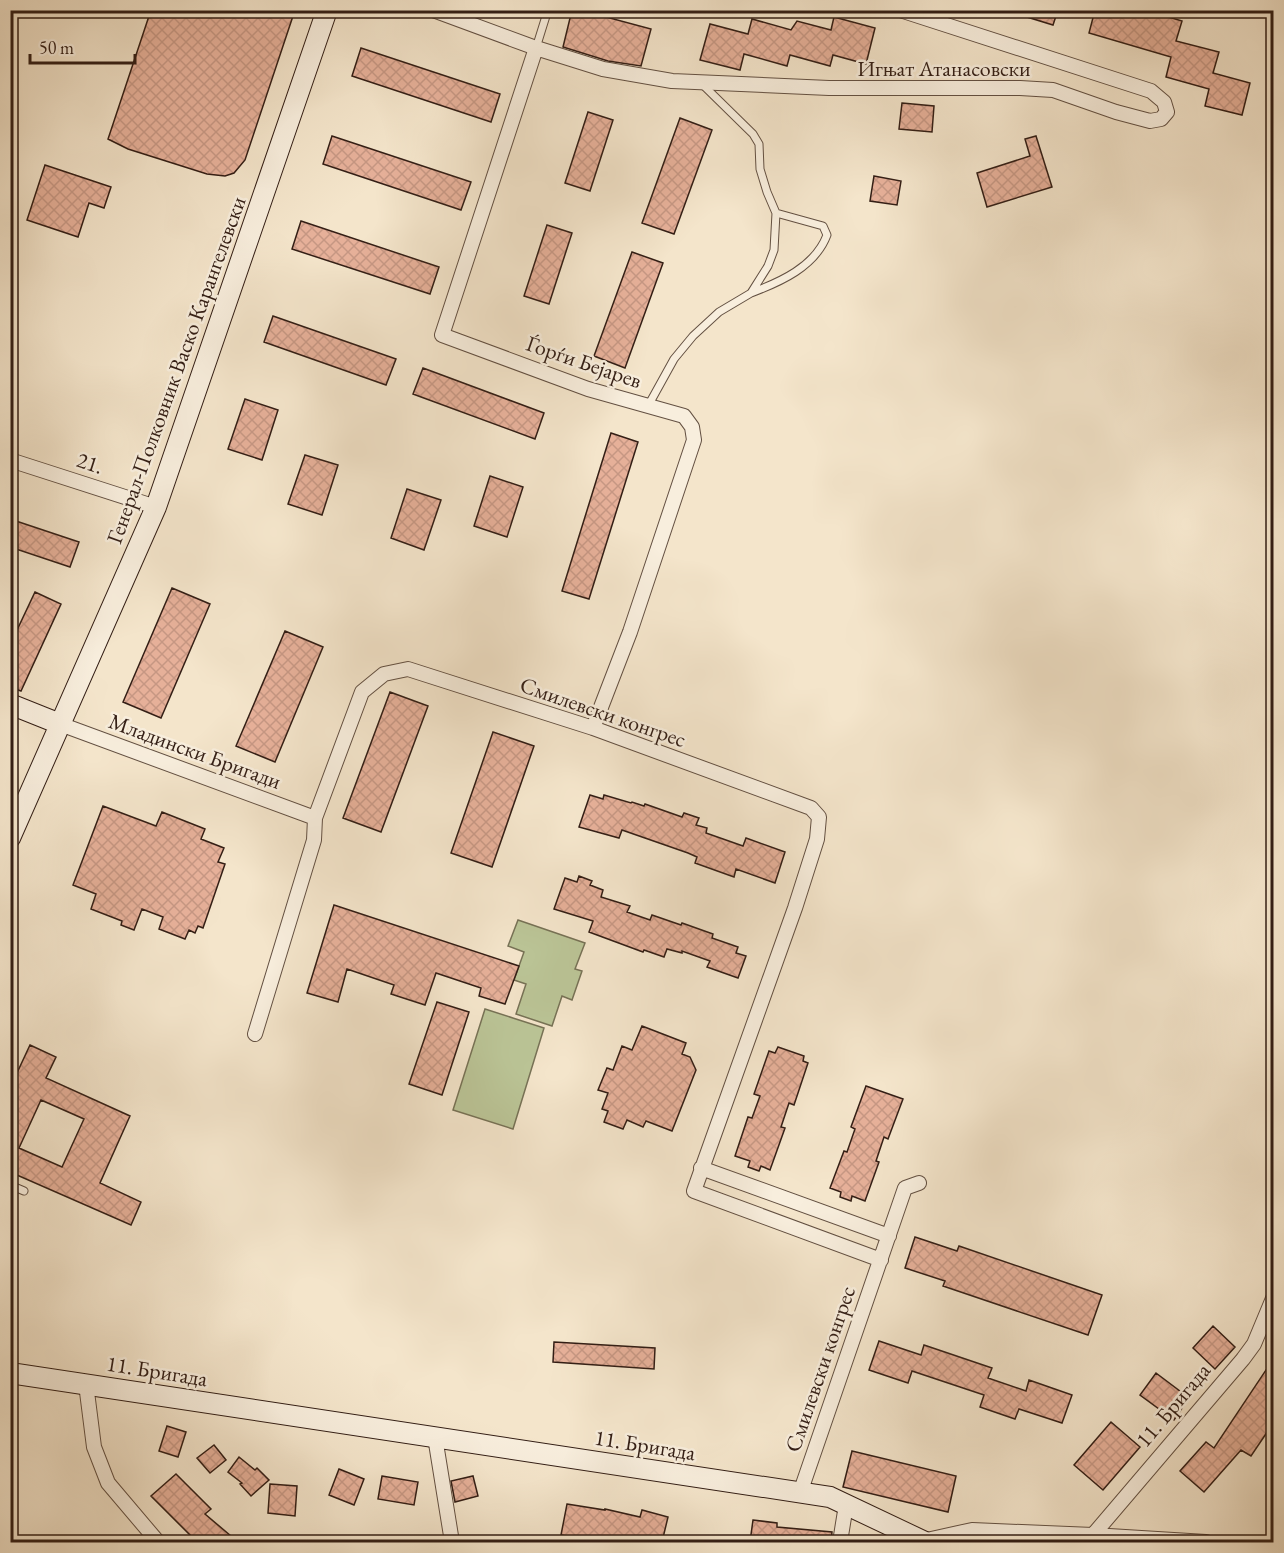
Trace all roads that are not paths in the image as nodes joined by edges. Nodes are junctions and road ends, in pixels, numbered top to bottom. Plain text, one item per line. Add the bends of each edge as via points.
1 (327, 10) edge
2 (433, 10) edge
3 (900, 10) edge
4 (546, 16) dead end
5 (536, 48) junction
6 (700, 82) junction
7 (776, 213) junction
8 (751, 293) junction
9 (648, 406) junction
10 (10, 460) edge
11 (156, 507) junction
12 (10, 704) edge
13 (60, 724) junction
14 (593, 729) junction
15 (315, 818) junction
16 (10, 838) edge
17 (255, 1034) dead end
18 (701, 1168) junction
19 (919, 1182) dead end
20 (10, 1185) edge
21 (24, 1191) dead end
22 (889, 1236) junction
23 (881, 1260) junction
24 (1274, 1296) edge
25 (10, 1373) edge
26 (86, 1384) junction
27 (435, 1437) junction
28 (800, 1493) junction
29 (846, 1505) junction
30 (1093, 1535) junction
31 (158, 1542) edge
32 (452, 1542) edge
33 (840, 1542) edge
34 (923, 1542) edge
35 (1206, 1542) edge

1 - 11 street, Генерал-Полковник Васко Карангелевски
2 - 5 street, Игњат Атанасовски
3 - 6 street, Игњат Атанасовски via 1151,91 1164,102 1167,112 1161,119 1150,121 1053,90 829,88
4 - 5 lane
5 - 6 street, Игњат Атанасовски via 603,69
5 - 9 street, Ѓорѓи Бејарев via 442,335 588,389
6 - 7 lane via 759,144 760,169
7 - 8 lane via 774,250
7 - 8 lane via 823,226 828,236 799,270
8 - 9 lane via 718,312 693,336 674,359
9 - 14 street, Ѓорѓи Бејарев via 684,416 692,427 694,440
10 - 11 street, 21.
11 - 13 street, Генерал-Полковник Васко Карангелевски
12 - 13 street
13 - 15 street, Младински Бригади
13 - 16 street, Генерал-Полковник Васко Карангелевски
14 - 15 street, Смилевски конгрес via 408,669 384,674 362,692
14 - 18 street, Смилевски конгрес via 811,808 819,817 817,839 795,908
15 - 17 street, Смилевски конгрес via 314,840
18 - 22 street
18 - 23 street, Смилевски конгрес via 694,1191
19 - 22 street, Смилевски конгрес via 904,1188
20 - 21 lane
22 - 23 street, Смилевски конгрес
23 - 28 street, Смилевски конгрес
24 - 30 street, 11. Бригада via 1244,1359
25 - 26 street, 11. Бригада
26 - 27 street, 11. Бригада
26 - 31 street, 11. Бригада via 94,1447 108,1483
27 - 28 street, 11. Бригада
27 - 32 street
28 - 29 street, 11. Бригада via 830,1497
29 - 33 street
29 - 34 street, 11. Бригада
30 - 34 street, 11. Бригада via 972,1530
30 - 35 street, 11. Бригада

